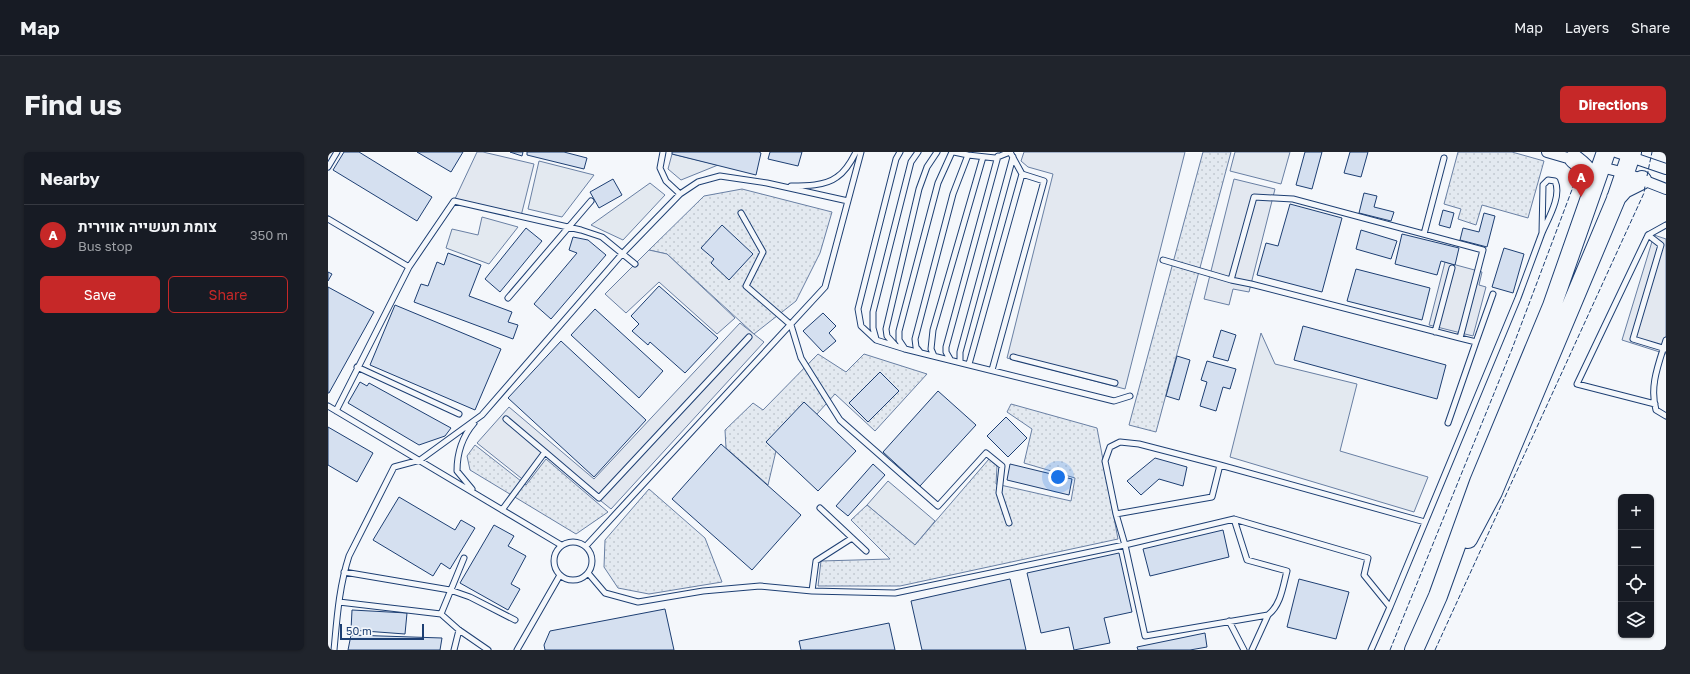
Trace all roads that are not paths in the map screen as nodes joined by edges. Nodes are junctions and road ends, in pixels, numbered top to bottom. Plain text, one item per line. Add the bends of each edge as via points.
1 (336, 152) edge
2 (663, 152) edge
3 (856, 152) edge
4 (861, 152) edge
5 (900, 152) edge
6 (918, 152) edge
7 (937, 152) edge
8 (953, 152) edge
9 (1547, 152) edge
10 (968, 155) junction
11 (998, 156) junction
12 (983, 157) junction
13 (1013, 157) junction
14 (1444, 158) dead end
15 (1603, 159) edge
16 (1626, 159) edge
17 (1574, 160) junction
18 (328, 167) edge
19 (1666, 169) edge
20 (1022, 174) junction
21 (1642, 180) junction
22 (780, 186) junction
23 (1666, 189) edge
24 (1591, 193) junction
25 (680, 194) junction
26 (1616, 199) junction
27 (591, 201) dead end
28 (848, 201) junction
29 (741, 213) dead end
30 (328, 219) edge
31 (1666, 225) edge
32 (568, 227) junction
33 (1542, 233) junction
34 (1424, 234) junction
35 (1648, 235) junction
36 (1663, 245) edge
37 (622, 254) junction
38 (1163, 260) dead end
39 (635, 264) dead end
40 (409, 267) junction
41 (1452, 268) dead end
42 (1232, 280) junction
43 (1493, 294) dead end
44 (508, 298) dead end
45 (791, 325) junction
46 (1435, 332) junction
47 (749, 337) dead end
48 (1460, 338) junction
49 (876, 340) junction
50 (1666, 340) edge
51 (1476, 342) junction
52 (896, 346) junction
53 (905, 348) junction
54 (1665, 348) edge
55 (920, 352) junction
56 (934, 356) junction
57 (1013, 357) dead end
58 (950, 360) junction
59 (960, 362) junction
60 (969, 364) junction
61 (357, 367) junction
62 (992, 370) junction
63 (1115, 383) dead end
64 (1130, 396) dead end
65 (1654, 404) junction
66 (328, 406) edge
67 (336, 411) junction
68 (459, 414) dead end
69 (1666, 416) edge
70 (478, 418) junction
71 (506, 419) dead end
72 (1448, 422) dead end
73 (545, 452) junction
74 (420, 460) junction
75 (1220, 465) junction
76 (477, 494) junction
77 (820, 508) dead end
78 (502, 510) junction
79 (1116, 514) junction
80 (1234, 519) junction
81 (1425, 522) junction
82 (1009, 523) dead end
83 (852, 538) junction
84 (561, 545) junction
85 (1125, 545) junction
86 (586, 546) junction
87 (866, 551) dead end
88 (464, 558) dead end
89 (344, 572) junction
90 (588, 573) junction
91 (560, 576) junction
92 (450, 590) junction
93 (812, 591) junction
94 (1438, 596) junction
95 (338, 602) junction
96 (1390, 607) junction
97 (441, 614) junction
98 (1268, 615) junction
99 (515, 620) dead end
100 (1229, 622) junction
101 (459, 630) junction
102 (334, 650) edge
103 (454, 650) edge
104 (488, 650) edge
105 (516, 650) edge
106 (1244, 650) edge
107 (1252, 650) edge
108 (1372, 650) edge
109 (1414, 650) edge

1 - 18 lane
2 - 25 lane via 660,168 666,181
3 - 22 lane via 837,177 805,186
4 - 28 lane
5 - 49 lane via 896,159 858,309 861,326
6 - 49 lane via 909,168 873,312
7 - 52 lane via 927,167 919,189 886,329 887,336
8 - 10 lane
8 - 53 lane via 938,183 899,331 899,340
9 - 17 street
10 - 12 lane
10 - 55 lane via 953,194 916,339 916,347
11 - 12 lane
11 - 13 lane via 1010,152
11 - 58 lane via 946,347
12 - 56 lane via 933,330 931,349
13 - 20 lane
13 - 59 lane via 960,352
14 - 34 lane
15 - 16 street
15 - 17 street
15 - 24 highway
16 - 19 street
16 - 21 street
16 - 26 highway
17 - 24 highway via 1587,169
20 - 60 lane
20 - 62 lane via 1044,182
21 - 23 street
21 - 26 highway via 1624,189
22 - 25 lane via 720,176 698,182
22 - 28 lane
24 - 94 highway via 1552,306 1479,482
25 - 37 lane
26 - 94 highway via 1493,492
27 - 32 lane
28 - 45 lane via 825,287
29 - 45 lane via 763,252 746,286
30 - 40 lane
31 - 35 lane
32 - 37 lane via 602,237
32 - 40 lane via 454,201
32 - 44 lane
33 - 33 lane via 1543,184 1548,180 1555,181 1558,186 1556,198
33 - 81 lane via 1518,298
34 - 42 lane via 1293,199 1254,197
34 - 48 lane via 1483,250
35 - 36 lane
35 - 65 lane via 1577,384
36 - 54 lane via 1633,339
37 - 39 lane
37 - 70 lane
38 - 42 lane
40 - 61 lane
41 - 46 lane
42 - 46 lane
43 - 51 lane
45 - 82 lane via 801,358 840,420 938,506 986,453 1002,466 999,493
45 - 86 lane
46 - 48 lane
47 - 73 lane via 599,498
48 - 51 lane
49 - 52 lane
50 - 54 lane
51 - 72 lane
52 - 53 lane
53 - 55 lane
54 - 65 lane via 1654,381
55 - 56 lane
56 - 58 lane
57 - 63 lane
58 - 59 lane
59 - 60 lane
60 - 62 lane
61 - 67 lane
61 - 68 lane
62 - 64 lane via 1114,401
65 - 69 lane via 1656,410
66 - 67 lane
67 - 74 lane
70 - 74 lane
70 - 76 lane via 465,434 457,458 457,472
71 - 73 lane
73 - 78 lane
74 - 76 lane
74 - 89 lane via 394,467 349,556
75 - 79 lane via 1212,497
75 - 79 lane via 1139,444 1120,442 1110,447 1105,461
75 - 81 lane
76 - 78 lane
77 - 83 lane
78 - 84 lane
79 - 85 lane
80 - 85 lane
80 - 96 lane via 1368,558 1364,575
80 - 98 lane via 1248,560 1286,571 1280,597 1274,610
81 - 96 lane
83 - 87 lane
83 - 93 lane via 816,561
84 - 86 lane via 574,541
84 - 91 lane via 554,555
85 - 93 lane via 895,593
85 - 100 lane via 1145,636
86 - 90 lane via 593,559
88 - 92 lane
89 - 92 lane
89 - 95 lane
90 - 91 lane via 575,580
90 - 93 lane via 605,593 638,602 703,591 760,586
91 - 105 lane
92 - 97 lane
92 - 99 lane via 470,597
94 - 109 highway
95 - 97 lane
95 - 102 lane
96 - 108 lane
97 - 101 lane
98 - 100 lane
98 - 107 lane
100 - 106 lane
101 - 103 lane
101 - 104 lane

